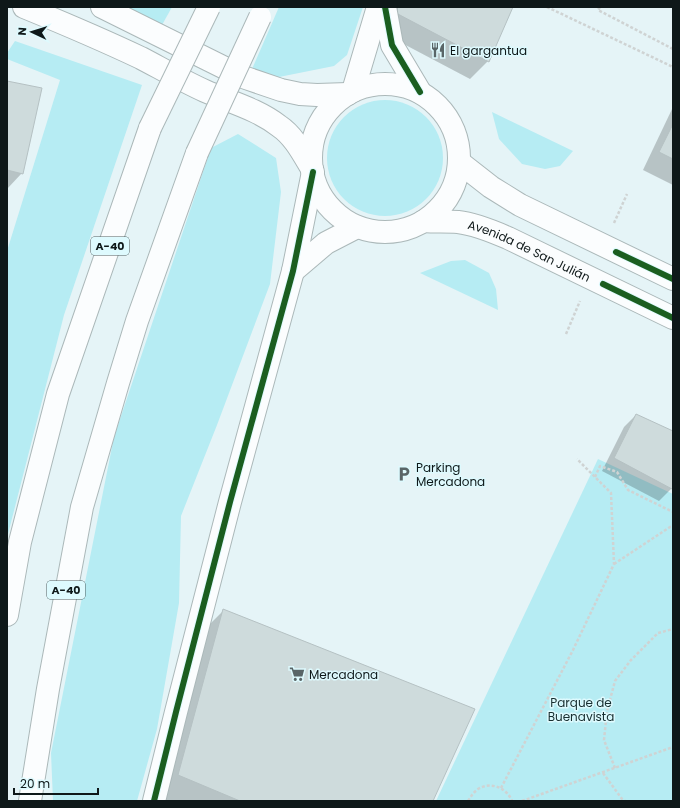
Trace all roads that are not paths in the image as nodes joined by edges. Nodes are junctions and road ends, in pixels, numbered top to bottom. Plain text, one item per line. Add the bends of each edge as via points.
1 (24, 7) edge
2 (102, 7) edge
3 (209, 7) edge
4 (378, 7) edge
5 (385, 7) edge
6 (263, 12) edge
7 (350, 92) junction
8 (420, 92) junction
9 (459, 162) junction
10 (312, 171) junction
11 (424, 221) junction
12 (357, 227) junction
13 (293, 271) junction
14 (673, 279) edge
15 (673, 318) edge
16 (7, 615) edge
17 (30, 801) edge
18 (154, 801) edge

1 - 10 main road via 140,58 205,91 249,108 280,126 293,138
2 - 7 main road via 244,77 281,90 317,95
3 - 16 main road, A-40, bridge via 150,128 58,394 20,542
4 - 7 main road
5 - 8 main road via 392,45
6 - 17 main road, A-40, bridge via 197,153 137,321 118,383 82,507
7 - 8 main road via 372,85 391,84
7 - 10 main road via 331,107 318,126 312,147
8 - 9 main road via 436,104 450,121 457,141
9 - 11 main road via 451,192 432,216
9 - 14 main road via 520,206
10 - 12 main road via 321,195 328,205
10 - 13 main road
11 - 12 main road via 398,231 371,231
11 - 15 main road, Avenida de San Julián via 458,222 490,230
12 - 13 main road via 326,244
13 - 18 main road via 230,502

